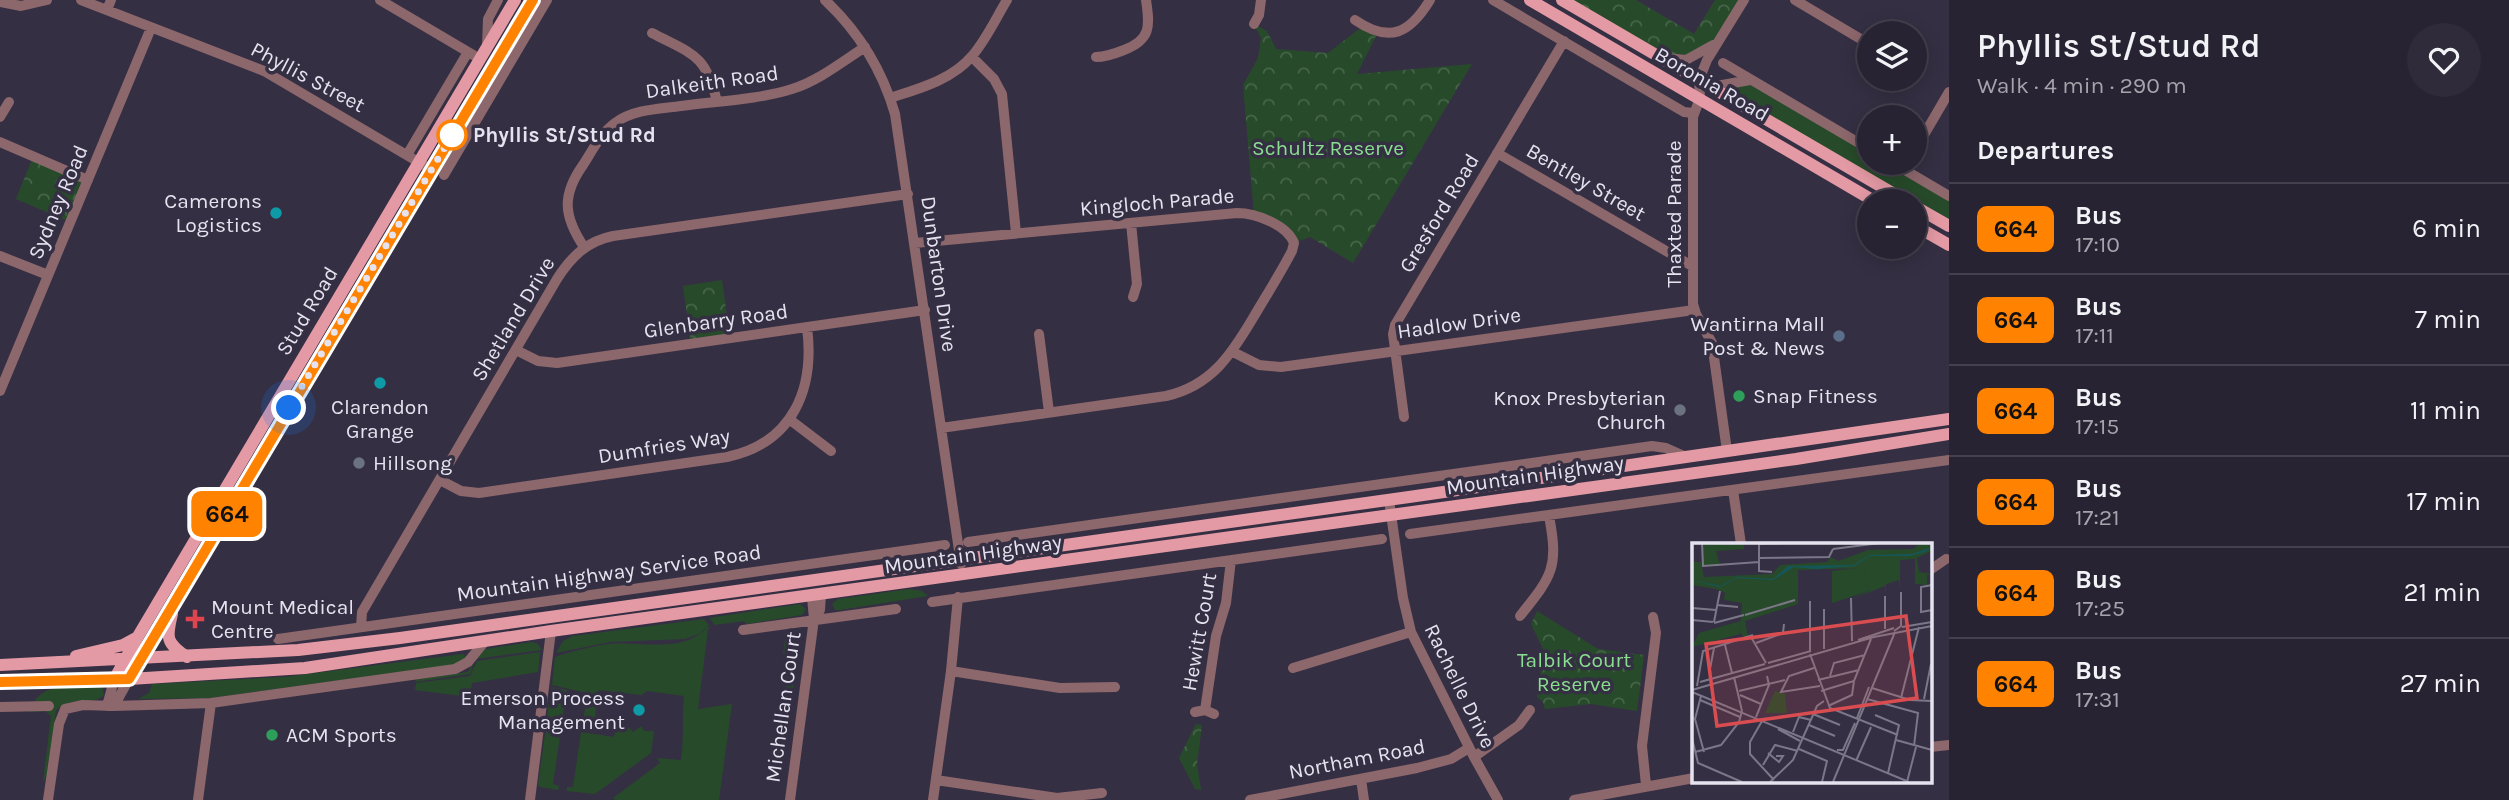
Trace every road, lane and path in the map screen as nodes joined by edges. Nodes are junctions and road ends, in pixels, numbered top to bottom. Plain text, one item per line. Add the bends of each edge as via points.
1 (47, 0) edge
2 (81, 0) edge
3 (380, 0) edge
4 (498, 0) edge
5 (514, 0) edge
6 (533, 0) edge
7 (547, 0) edge
8 (825, 0) edge
9 (1007, 0) edge
10 (1146, 0) edge
11 (1261, 0) edge
12 (1430, 0) edge
13 (1493, 0) edge
14 (1530, 0) edge
15 (1563, 0) edge
16 (1744, 0) edge
17 (1795, 0) edge
18 (0, 2) edge
19 (109, 5) edge
20 (1355, 20) dead end
21 (1254, 24) dead end
22 (151, 28) junction
23 (652, 33) dead end
24 (1857, 37) edge
25 (1564, 41) junction
26 (1716, 43) junction
27 (487, 47) junction
28 (865, 47) junction
29 (468, 52) junction
30 (1658, 56) junction
31 (972, 57) junction
32 (1096, 57) dead end
33 (480, 59) junction
34 (1723, 63) dead end
35 (1750, 80) junction
36 (1705, 83) junction
37 (1949, 92) edge
38 (890, 98) junction
39 (1700, 99) junction
40 (9, 102) dead end
41 (717, 102) junction
42 (1694, 113) junction
43 (0, 117) edge
44 (1927, 130) edge
45 (0, 142) edge
46 (1857, 142) edge
47 (1497, 153) junction
48 (407, 155) junction
49 (419, 162) junction
50 (437, 170) junction
51 (1919, 175) edge
52 (88, 180) junction
53 (1886, 189) edge
54 (1857, 191) edge
55 (908, 194) junction
56 (1949, 196) edge
57 (388, 213) junction
58 (1927, 213) edge
59 (400, 221) junction
60 (1132, 223) junction
61 (1949, 226) edge
62 (1927, 232) edge
63 (1016, 233) junction
64 (915, 243) junction
65 (1949, 245) edge
66 (584, 247) junction
67 (366, 250) junction
68 (0, 256) edge
69 (379, 257) junction
70 (1692, 266) junction
71 (48, 275) junction
72 (1133, 297) dead end
73 (925, 310) junction
74 (1694, 310) junction
75 (807, 327) junction
76 (1039, 334) dead end
77 (516, 350) junction
78 (1395, 351) junction
79 (1233, 352) junction
80 (1, 384) edge
81 (1049, 412) junction
82 (285, 415) junction
83 (1404, 417) dead end
84 (789, 419) junction
85 (1949, 419) edge
86 (941, 428) junction
87 (1848, 434) junction
88 (1949, 434) edge
89 (248, 450) junction
90 (1851, 450) junction
91 (831, 451) dead end
92 (1727, 451) junction
93 (1686, 457) junction
94 (1949, 460) edge
95 (1608, 468) junction
96 (1585, 471) junction
97 (440, 480) junction
98 (1609, 485) junction
99 (1588, 487) junction
100 (1733, 490) junction
101 (1389, 500) junction
102 (1391, 514) junction
103 (1549, 516) junction
104 (1025, 534) junction
105 (1410, 534) dead end
106 (1382, 540) dead end
107 (968, 542) dead end
108 (1741, 543) edge
109 (945, 545) dead end
110 (1054, 547) junction
111 (1010, 553) junction
112 (203, 554) junction
113 (1946, 559) dead end
114 (960, 560) junction
115 (1073, 560) junction
116 (1231, 560) junction
117 (181, 564) junction
118 (1932, 569) edge
119 (962, 574) junction
120 (814, 580) junction
121 (816, 596) junction
122 (958, 597) junction
123 (176, 600) junction
124 (932, 602) dead end
125 (897, 609) dead end
126 (1520, 616) dead end
127 (549, 617) junction
128 (1653, 617) dead end
129 (814, 619) junction
130 (361, 627) junction
131 (743, 630) dead end
132 (551, 631) junction
133 (1411, 632) junction
134 (137, 638) junction
135 (278, 639) dead end
136 (485, 641) junction
137 (255, 653) junction
138 (187, 657) junction
139 (141, 660) junction
140 (124, 661) junction
141 (31, 664) junction
142 (0, 665) edge
143 (305, 668) junction
144 (1293, 668) dead end
145 (951, 671) junction
146 (129, 679) junction
147 (114, 680) junction
148 (0, 682) edge
149 (1115, 687) dead end
150 (212, 703) junction
151 (48, 706) dead end
152 (111, 706) junction
153 (0, 707) edge
154 (1530, 710) dead end
155 (1205, 712) dead end
156 (1471, 752) junction
157 (1692, 778) edge
158 (1361, 779) junction
159 (936, 780) junction
160 (1646, 785) junction
161 (1102, 793) dead end
162 (1264, 799) edge
163 (48, 800) edge
164 (198, 800) edge
165 (530, 800) edge
166 (790, 800) edge
167 (933, 800) edge
168 (1250, 800) edge
169 (1364, 800) edge
170 (1498, 800) edge
171 (1574, 800) edge

1 - 18 street via 22,6
2 - 19 street, Phyllis Street
3 - 29 street
4 - 27 street via 488,19
5 - 27 main road, Stud Road
6 - 50 main road, Stud Road
7 - 50 street via 451,163
8 - 28 street, Dunbarton Drive
9 - 31 street
10 - 32 street via 1149,22 1142,40 1110,56
11 - 21 street
12 - 20 street via 1416,22 1394,33 1378,32
13 - 25 street, Boronia Road
14 - 39 main road, Boronia Road
15 - 30 main road, Boronia Road
16 - 26 street
17 - 24 street
19 - 22 street, Phyllis Street
22 - 48 street, Phyllis Street via 275,77
22 - 52 street, Sydney Road
23 - 41 street via 703,64
25 - 42 street, Boronia Road
25 - 47 street, Gresford Road
26 - 30 street via 1686,60
26 - 36 street
27 - 33 main road, Stud Road
28 - 38 street, Dunbarton Drive
28 - 41 street, Dalkeith Road via 794,89
29 - 33 street
29 - 48 street
30 - 36 main road, Boronia Road
31 - 38 street via 946,77
31 - 63 street via 1002,94
33 - 49 main road, Stud Road
34 - 35 street
35 - 36 street
35 - 46 street
36 - 39 street
36 - 53 main road, Boronia Road
37 - 44 street
38 - 55 street, Dunbarton Drive
39 - 42 street, Thaxted Parade
39 - 54 main road, Boronia Road
40 - 43 street
41 - 66 street, Dalkeith Road via 636,113 606,132 568,193 569,220
42 - 70 street, Thaxted Parade
45 - 52 street
47 - 70 street, Bentley Street
47 - 78 street, Gresford Road via 1395,325
48 - 49 street, Phyllis Street
49 - 50 street, Phyllis Street
49 - 57 main road, Stud Road
50 - 59 main road, Stud Road
51 - 56 street
52 - 71 street, Sydney Road
55 - 64 street, Dunbarton Drive
55 - 66 street, Shetland Drive via 613,236
57 - 59 main road
57 - 67 main road, Stud Road
58 - 61 main road
59 - 69 main road, Stud Road
60 - 63 street, Kingloch Parade
60 - 72 street via 1137,284
60 - 79 street, Kingloch Parade via 1247,213 1290,236 1293,251
62 - 65 main road
63 - 64 street, Kingloch Parade
64 - 73 street, Dunbarton Drive
66 - 77 street, Shetland Drive via 561,272
67 - 69 main road
67 - 89 main road, Stud Road
68 - 71 street
69 - 82 main road, Stud Road
70 - 74 street, Thaxted Parade
71 - 80 street, Sydney Road
73 - 75 street, Glenbarry Road
73 - 86 street, Dunbarton Drive
74 - 78 street, Hadlow Drive
74 - 92 street, Thaxted Parade via 1712,343
75 - 77 street, Glenbarry Road via 552,363 533,360
75 - 84 street, Dumfries Way via 809,372
76 - 81 street
77 - 97 street, Shetland Drive
78 - 79 street, Hadlow Drive via 1282,367 1259,365
78 - 83 street, Gresford Road
79 - 81 street, Kingloch Parade via 1208,379 1180,392
81 - 86 street, Kingloch Parade
82 - 89 main road via 265,439
82 - 112 main road, Stud Road
84 - 91 street
84 - 97 street, Dumfries Way via 759,446 727,457 479,493 461,491
85 - 87 main road, Mountain Highway
86 - 114 street, Dunbarton Drive
87 - 90 main road
87 - 92 main road, Mountain Highway
88 - 90 main road, Mountain Highway
89 - 117 main road, Stud Road
90 - 98 main road, Mountain Highway
92 - 93 main road, Mountain Highway
93 - 95 main road, Mountain Highway
93 - 104 street, Mountain Highway via 1652,446
94 - 100 street, Mountain Highway
95 - 96 main road, Mountain Highway
95 - 98 main road
96 - 99 main road
96 - 101 main road, Mountain Highway
97 - 130 street, Shetland Drive via 362,612
98 - 99 main road, Mountain Highway
99 - 102 main road, Mountain Highway
100 - 103 street, Mountain Highway
100 - 108 street
101 - 102 street, Rachelle Drive
101 - 110 main road, Mountain Highway
102 - 115 main road, Mountain Highway
102 - 133 street, Rachelle Drive
103 - 105 street, Mountain Highway
103 - 126 street via 1552,567 1546,583
104 - 107 street
104 - 111 street
106 - 116 street
109 - 130 street, Mountain Highway Service Road
110 - 111 main road, Mountain Highway
110 - 115 main road via 1069,551
111 - 114 main road, Mountain Highway
112 - 117 main road via 191,564
112 - 123 main road, Stud Road
113 - 118 street
114 - 119 street, Dunbarton Drive
114 - 120 main road, Mountain Highway
115 - 119 main road, Mountain Highway
116 - 122 street
116 - 155 street, Hewitt Court
117 - 134 main road, Stud Road
119 - 121 main road, Mountain Highway
120 - 121 main road
120 - 127 main road, Mountain Highway
121 - 129 street, Michellan Court via 820,610
121 - 132 main road, Mountain Highway
122 - 124 street
122 - 145 street
123 - 138 main road via 168,637 173,648
123 - 139 main road, Stud Road
125 - 129 street
127 - 132 main road
127 - 137 main road, Mountain Highway
128 - 160 street via 1656,633 1642,746
129 - 131 street
129 - 166 street, Michellan Court
130 - 135 street, Mountain Highway Service Road
132 - 136 main road, Mountain Highway
132 - 165 street
133 - 144 street
133 - 156 street, Rachelle Drive
134 - 140 main road, Stud Road
134 - 141 main road via 87,654
136 - 143 main road, Mountain Highway
136 - 150 street via 456,669
137 - 138 main road, Mountain Highway
137 - 143 main road via 266,663
138 - 139 main road, Mountain Highway
139 - 140 main road, Mountain Highway
139 - 146 main road, Stud Road
140 - 141 main road, Mountain Highway
140 - 147 main road, Stud Road
141 - 142 main road, Mountain Highway
143 - 146 main road, Mountain Highway
145 - 149 street via 1060,688
145 - 159 street
146 - 147 main road, Mountain Highway
146 - 152 street
147 - 148 main road, Mountain Highway
147 - 152 street
150 - 152 street
150 - 164 street
151 - 153 street
152 - 163 street via 65,709
154 - 156 street, Northam Road via 1519,725
156 - 158 street, Northam Road
156 - 170 street, Rachelle Drive
157 - 160 street
158 - 162 street, Northam Road
158 - 169 street
159 - 161 street via 1057,798
159 - 167 street
160 - 171 street
162 - 168 street, Northam Road

